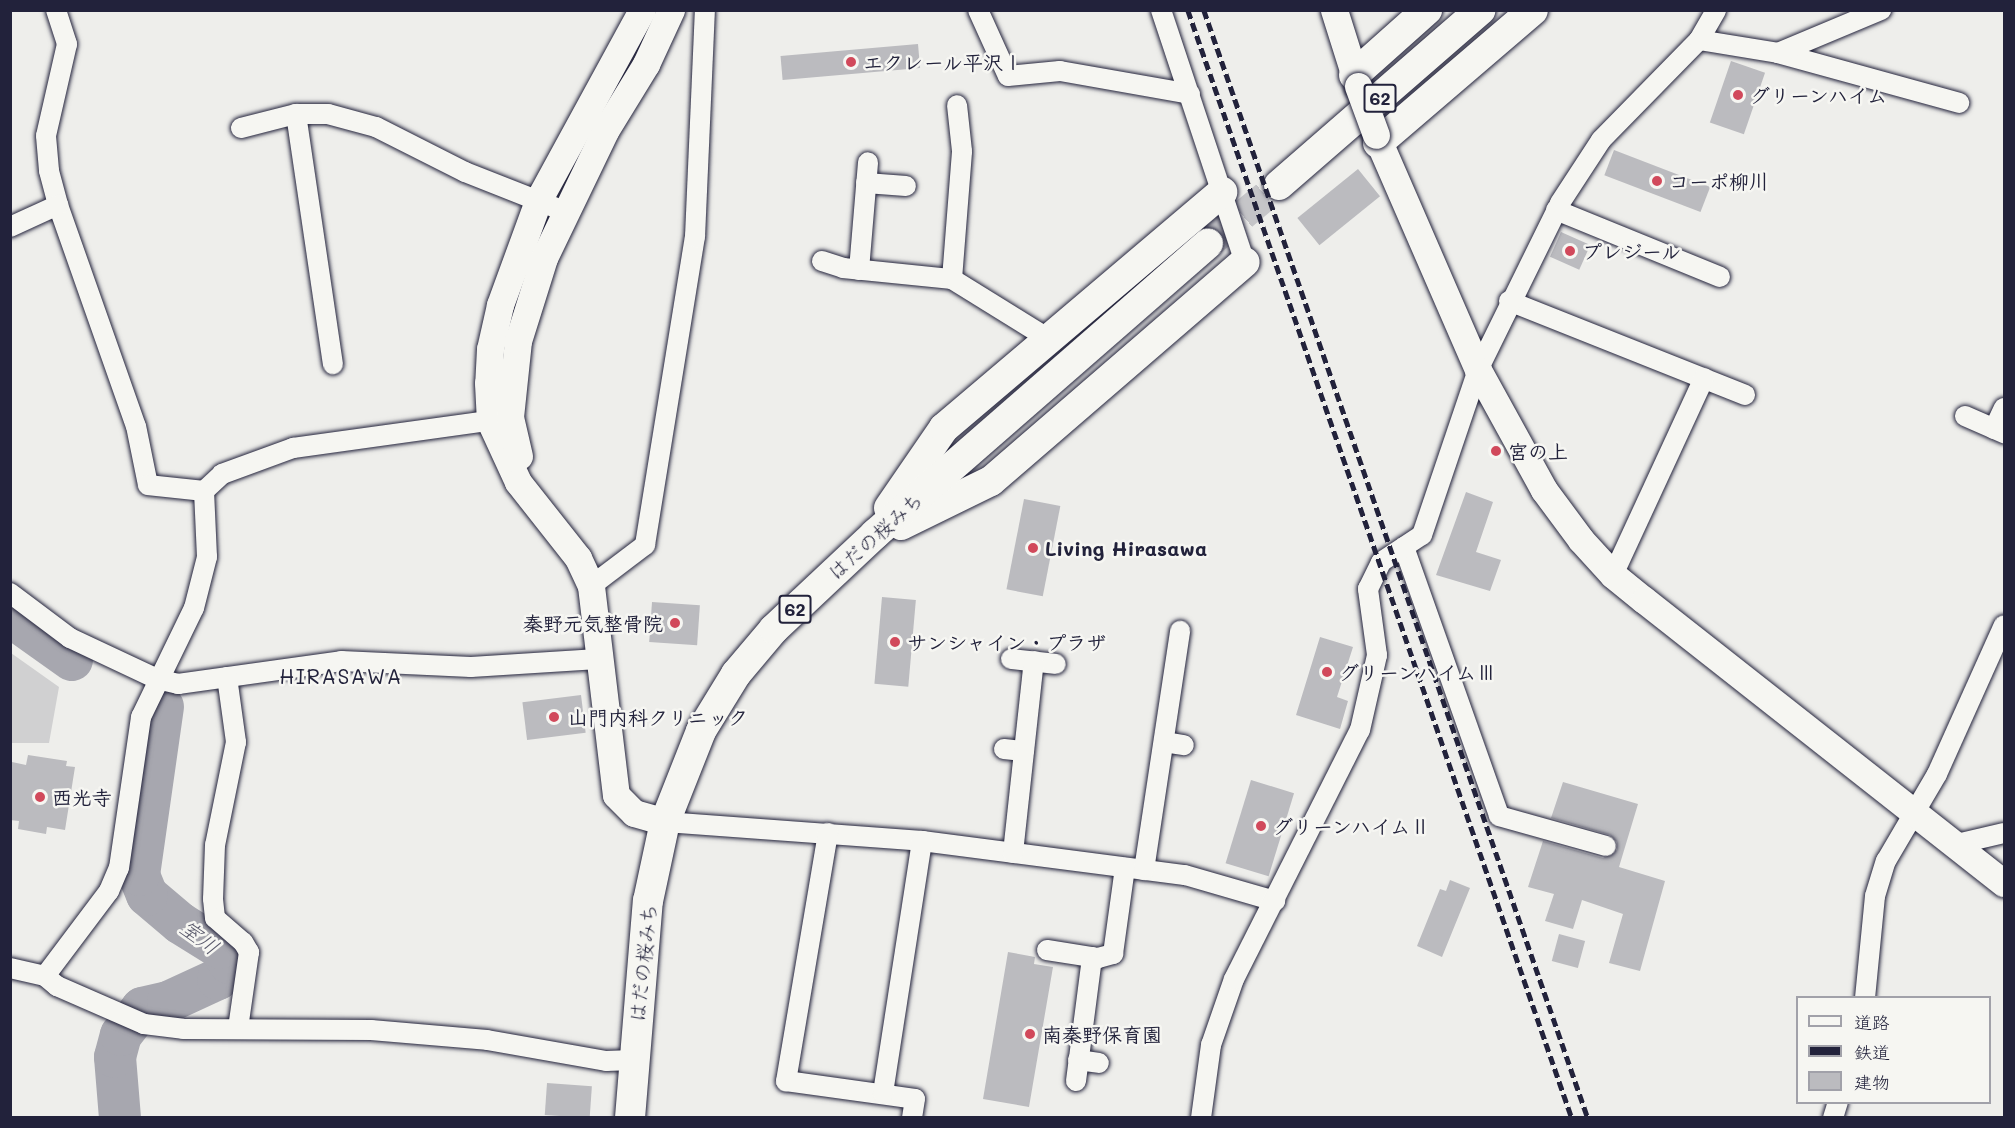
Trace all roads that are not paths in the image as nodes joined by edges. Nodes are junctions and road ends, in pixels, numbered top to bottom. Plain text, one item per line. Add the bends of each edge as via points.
1 (56, 10) edge
2 (642, 10) edge
3 (671, 10) edge
4 (705, 10) edge
5 (978, 10) edge
6 (1161, 10) edge
7 (1334, 10) edge
8 (1427, 10) edge
9 (1480, 10) edge
10 (1533, 10) edge
11 (1716, 10) edge
12 (1881, 10) edge
13 (1699, 40) junction
14 (1778, 53) junction
15 (1356, 80) junction
16 (1190, 94) junction
17 (1959, 103) dead end
18 (957, 105) dead end
19 (296, 114) junction
20 (241, 128) dead end
21 (1377, 139) junction
22 (868, 162) dead end
23 (866, 183) junction
24 (1279, 185) tunnel mouth
25 (906, 186) dead end
26 (1222, 192) junction
27 (538, 201) junction
28 (58, 205) junction
29 (1556, 210) junction
30 (564, 211) junction
31 (10, 227) edge
32 (1208, 244) tunnel mouth
33 (822, 261) dead end
34 (1245, 262) joint
35 (859, 270) junction
36 (1720, 277) dead end
37 (951, 279) junction
38 (1509, 301) junction
39 (1047, 338) junction
40 (333, 364) dead end
41 (1478, 370) junction
42 (1704, 378) junction
43 (1745, 394) dead end
44 (2004, 408) edge
45 (1965, 416) dead end
46 (500, 419) junction
47 (1999, 431) edge
48 (204, 491) junction
49 (875, 534) junction
50 (1404, 547) junction
51 (1613, 575) junction
52 (591, 586) junction
53 (10, 593) edge
54 (2004, 626) edge
55 (1180, 631) dead end
56 (598, 659) junction
57 (1011, 659) dead end
58 (1034, 661) junction
59 (1056, 664) dead end
60 (227, 677) junction
61 (158, 679) junction
62 (1164, 742) junction
63 (1184, 745) dead end
64 (1004, 749) dead end
65 (1024, 751) junction
66 (1916, 815) junction
67 (665, 822) junction
68 (2004, 833) edge
69 (828, 834) junction
70 (922, 841) junction
71 (1957, 844) junction
72 (1606, 846) dead end
73 (1013, 853) junction
74 (1134, 869) junction
75 (2004, 884) edge
76 (1275, 901) junction
77 (1047, 950) dead end
78 (1092, 957) junction
79 (10, 968) edge
80 (45, 976) junction
81 (1865, 996) edge
82 (238, 1029) junction
83 (633, 1060) junction
84 (1078, 1060) junction
85 (1099, 1063) dead end
86 (1076, 1082) dead end
87 (883, 1093) junction
88 (630, 1118) edge
89 (912, 1118) edge
90 (1201, 1118) edge

1 - 28 street via 67,44 46,136 49,171
2 - 27 street
3 - 30 street via 646,64 605,131
4 - 52 street via 695,237 645,545
5 - 16 street via 1008,76 1060,71
6 - 16 street
7 - 15 street
8 - 15 main road
9 - 24 main road, 62
10 - 21 main road
11 - 13 street
12 - 14 street
13 - 14 street
13 - 29 street via 1601,140
14 - 17 street
15 - 21 street, bridge
16 - 26 street
18 - 37 street via 962,151
19 - 20 street
19 - 27 street via 328,114 376,127 465,172
19 - 40 street
21 - 41 street
22 - 23 street
23 - 25 street
23 - 35 street
26 - 34 street
26 - 39 main road
27 - 30 street
27 - 46 street via 500,305 490,349
28 - 31 street
28 - 48 street via 136,426 148,485
29 - 36 street
29 - 38 street
30 - 46 street via 544,258 518,341
32 - 49 main road, はだの桜みち / 62
33 - 35 street
34 - 49 main road via 992,481 909,522
35 - 37 street
37 - 39 street
38 - 41 street
38 - 42 street
39 - 49 main road via 945,428
41 - 50 street via 1422,535
41 - 51 street via 1544,490
42 - 43 street
42 - 51 street
44 - 47 street
45 - 47 street
46 - 48 street via 293,448 222,474
46 - 52 street via 550,522 578,558
48 - 61 street via 207,557 197,598
49 - 67 main road, はだの桜みち / 62 via 774,629 736,674 701,731
50 - 72 street via 1499,816
50 - 76 street via 1382,562 1368,589 1377,655 1360,730
51 - 66 street
52 - 56 street
53 - 61 street via 70,638
54 - 66 street
55 - 62 street
56 - 60 street via 471,667 341,661
56 - 67 street via 616,795 634,813
57 - 58 street
58 - 59 street
58 - 65 street
60 - 61 street via 178,684
60 - 82 street via 236,742 215,845 213,899 215,918 249,952
61 - 80 street via 141,717 119,868 110,891
62 - 63 street
62 - 74 street
64 - 65 street
65 - 73 street
66 - 71 street
66 - 81 street via 1886,861 1875,896
67 - 69 street
67 - 83 main road, はだの桜みち / 62 via 648,901
68 - 71 street
69 - 70 street
69 - 87 street via 786,1081
70 - 73 street
70 - 87 street
71 - 75 street
73 - 74 street
74 - 76 street via 1185,875
74 - 78 street via 1113,954
76 - 90 street via 1234,979 1219,1018 1211,1045
77 - 78 street
78 - 84 street
79 - 80 street
80 - 82 street via 144,1024
82 - 83 street via 371,1030 487,1040 606,1060
83 - 88 main road, はだの桜みち / 62
84 - 85 street
84 - 86 street
87 - 89 street via 915,1099

